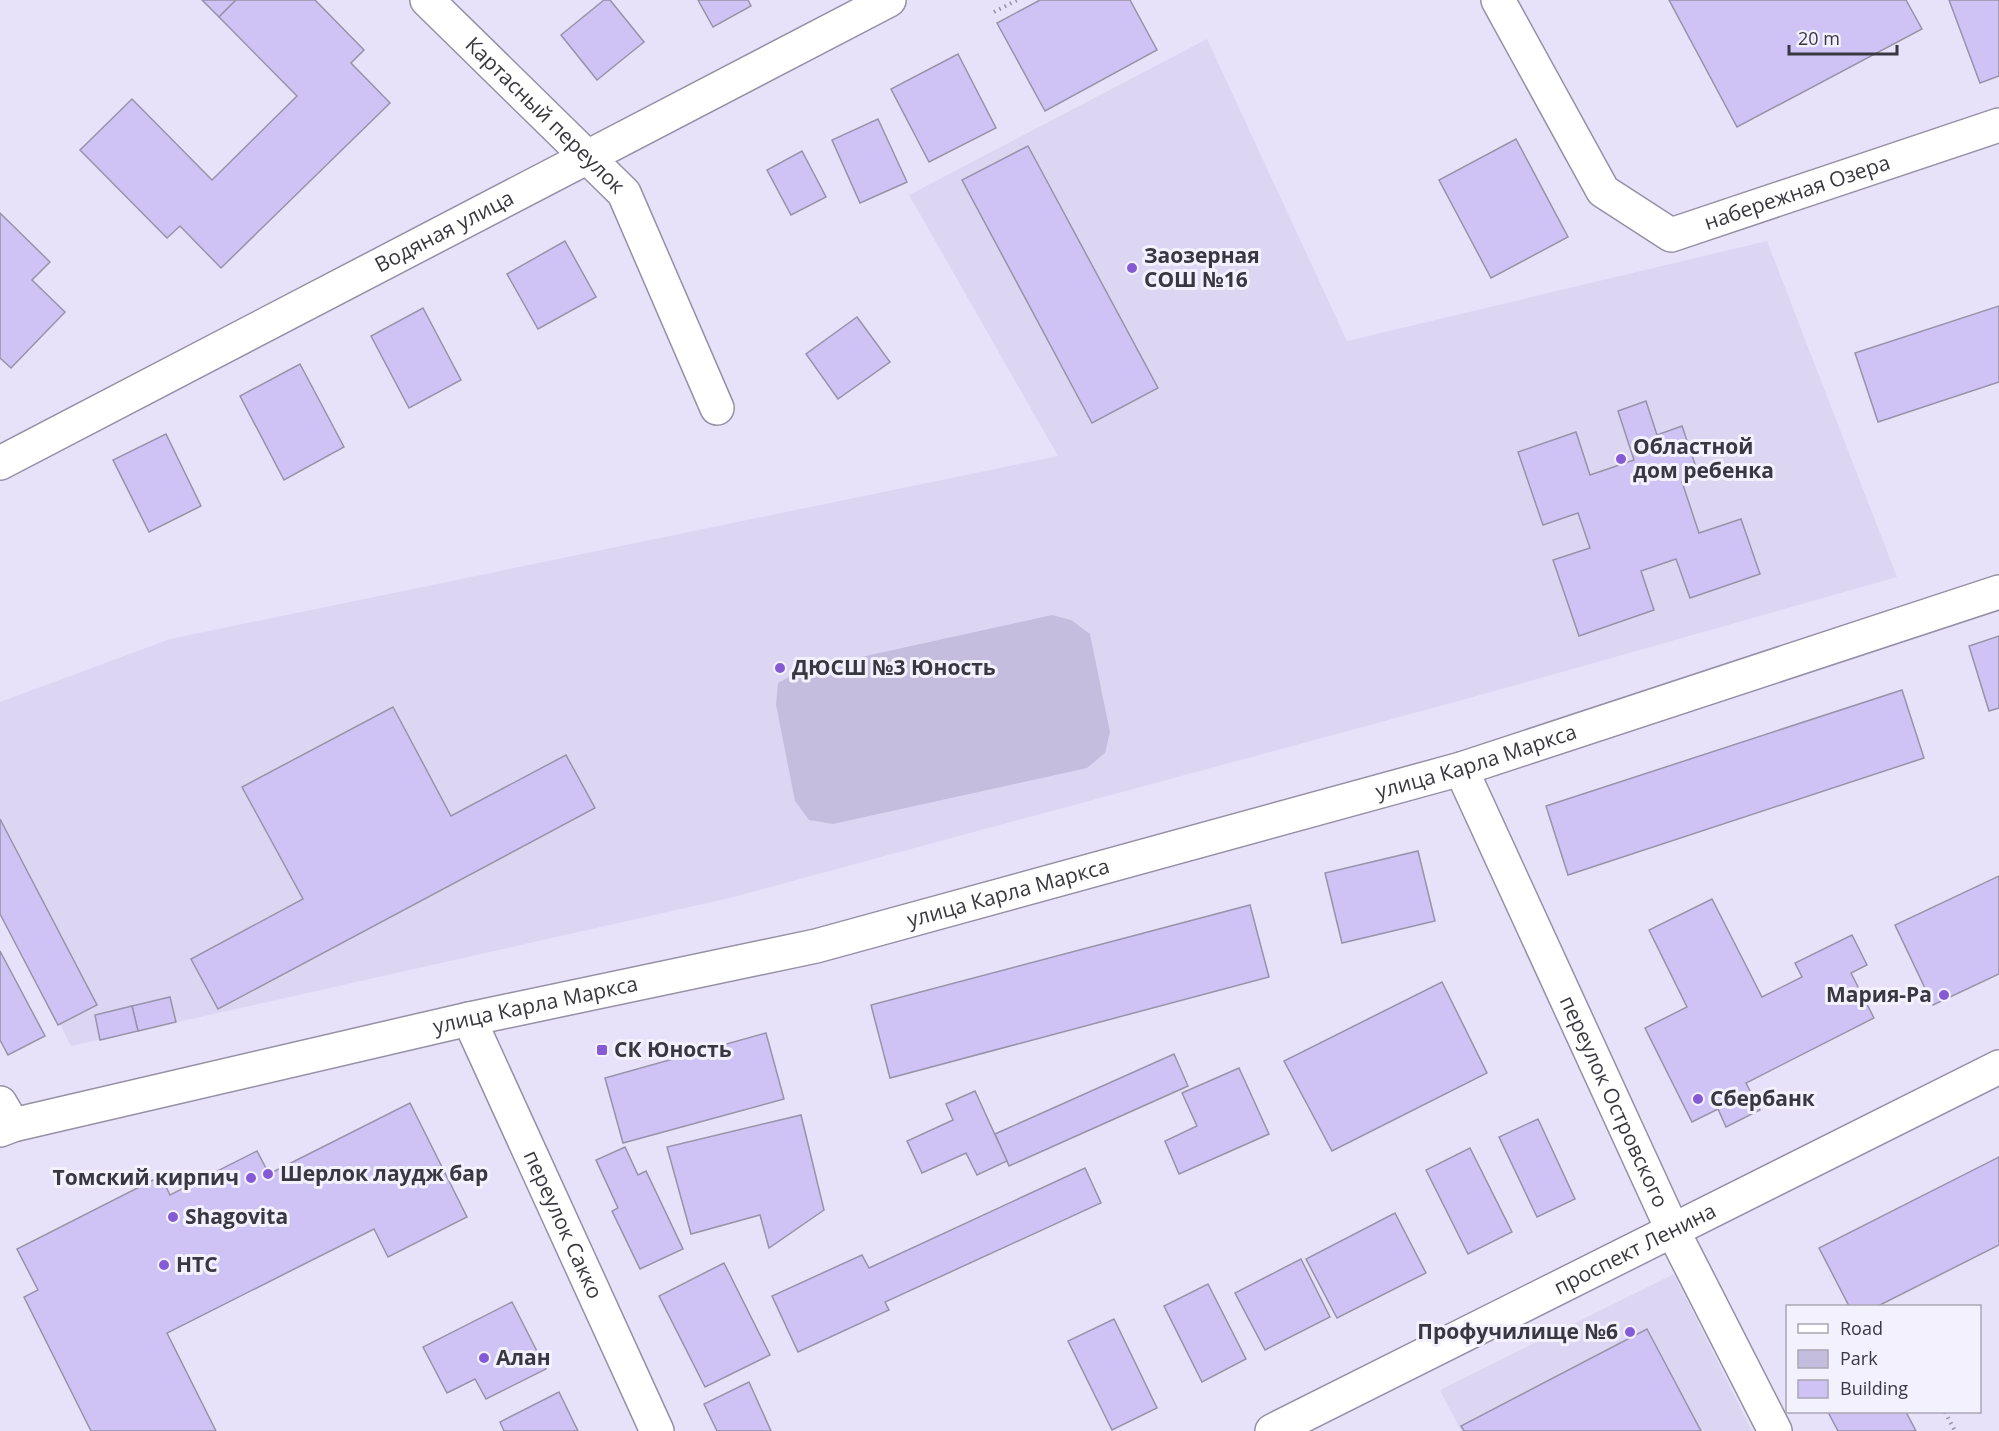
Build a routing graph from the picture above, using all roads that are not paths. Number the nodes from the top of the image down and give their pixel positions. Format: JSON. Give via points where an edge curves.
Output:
{"nodes":[{"id":1,"x":427,"y":0,"type":"edge"},
{"id":2,"x":889,"y":0,"type":"edge"},
{"id":3,"x":1498,"y":0,"type":"edge"},
{"id":4,"x":1999,"y":125,"type":"edge"},
{"id":5,"x":587,"y":157,"type":"junction"},
{"id":6,"x":717,"y":408,"type":"dead end"},
{"id":7,"x":0,"y":464,"type":"edge"},
{"id":8,"x":1999,"y":592,"type":"edge"},
{"id":9,"x":1461,"y":769,"type":"junction"},
{"id":10,"x":469,"y":1019,"type":"junction"},
{"id":11,"x":1999,"y":1066,"type":"edge"},
{"id":12,"x":4,"y":1119,"type":"edge"},
{"id":13,"x":1673,"y":1231,"type":"junction"},
{"id":14,"x":657,"y":1431,"type":"edge"},
{"id":15,"x":1272,"y":1431,"type":"edge"},
{"id":16,"x":1775,"y":1431,"type":"edge"}],
"edges":[{"from":1,"to":5,"type":"street","name":"Картасный переулок"},
{"from":2,"to":5,"type":"street","name":"Водяная улица"},
{"from":3,"to":4,"type":"street","name":"набережная Озера","via":[[1603,191],[1671,235]]},
{"from":5,"to":6,"type":"street","name":"Картасный переулок","via":[[624,193]]},
{"from":5,"to":7,"type":"street","name":"Водяная улица"},
{"from":8,"to":9,"type":"street","name":"улица Карла Маркса"},
{"from":9,"to":10,"type":"street","name":"улица Карла Маркса","via":[[816,946]]},
{"from":9,"to":13,"type":"street","name":"переулок Островского"},
{"from":10,"to":12,"type":"street","name":"улица Карла Маркса"},
{"from":10,"to":14,"type":"street","name":"переулок Сакко"},
{"from":11,"to":13,"type":"street","name":"проспект Ленина"},
{"from":13,"to":15,"type":"street","name":"проспект Ленина"},
{"from":13,"to":16,"type":"street","name":"переулок Островского"}]}
